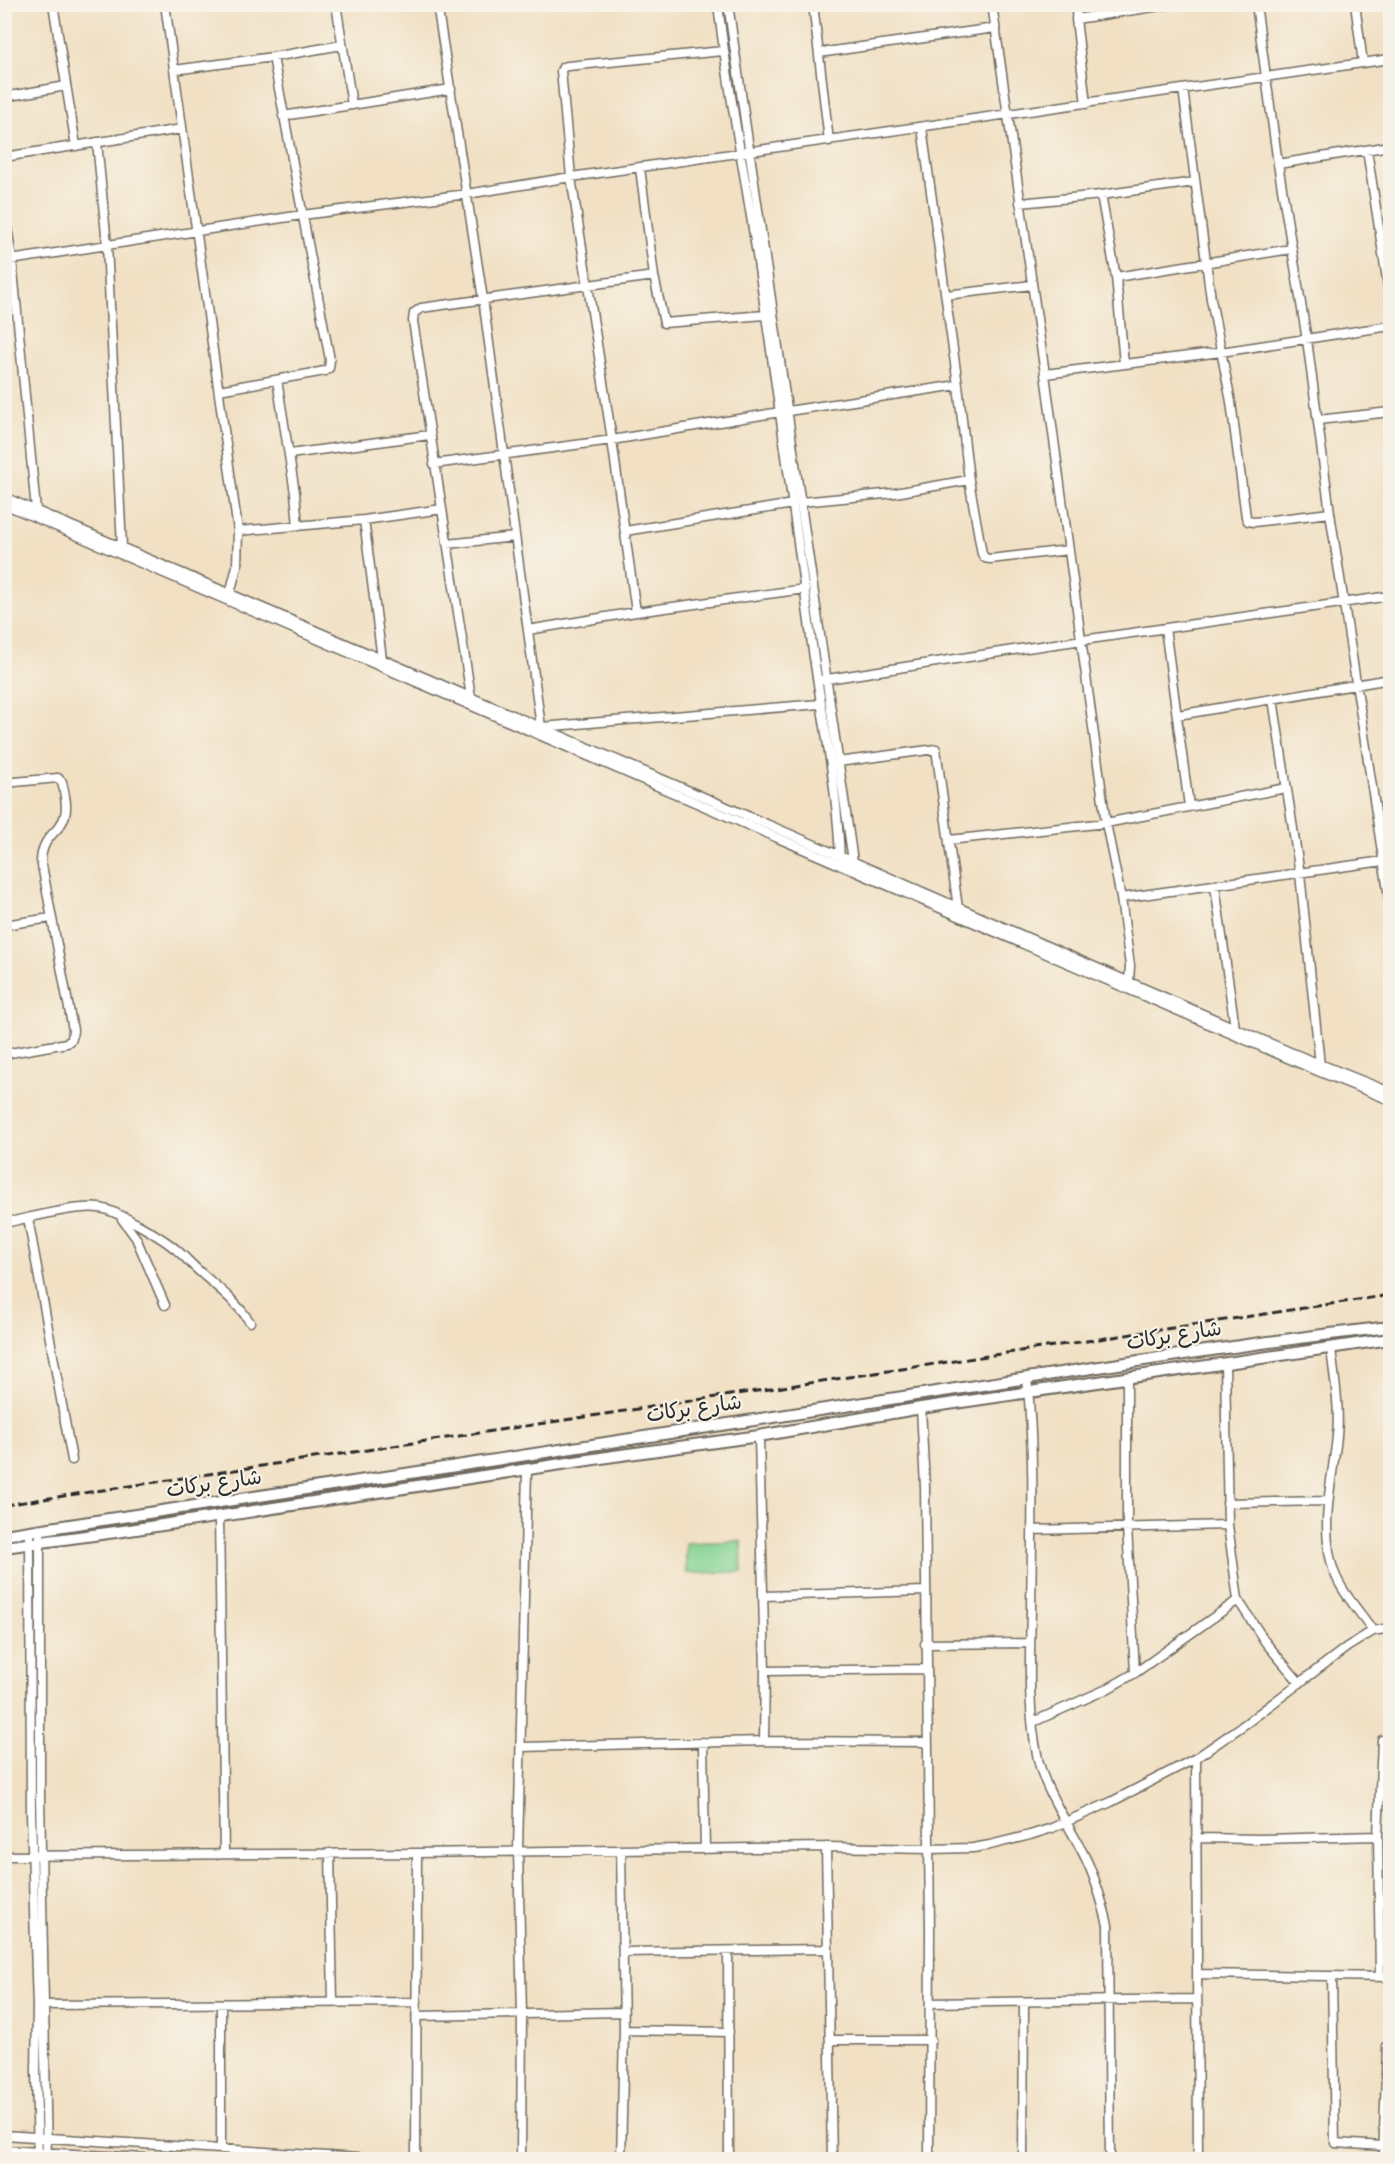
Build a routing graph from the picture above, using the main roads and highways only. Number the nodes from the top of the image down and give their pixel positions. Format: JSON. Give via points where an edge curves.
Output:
{"nodes":[{"id":1,"x":1390,"y":1327,"type":"edge"},
{"id":2,"x":1390,"y":1339,"type":"edge"},
{"id":3,"x":4,"y":1535,"type":"edge"},
{"id":4,"x":4,"y":1547,"type":"edge"}],
"edges":[{"from":1,"to":3,"type":"main road","name":"شارع بركات","via":[[1216,1348]]},
{"from":2,"to":4,"type":"main road","name":"شارع بركات"}]}
